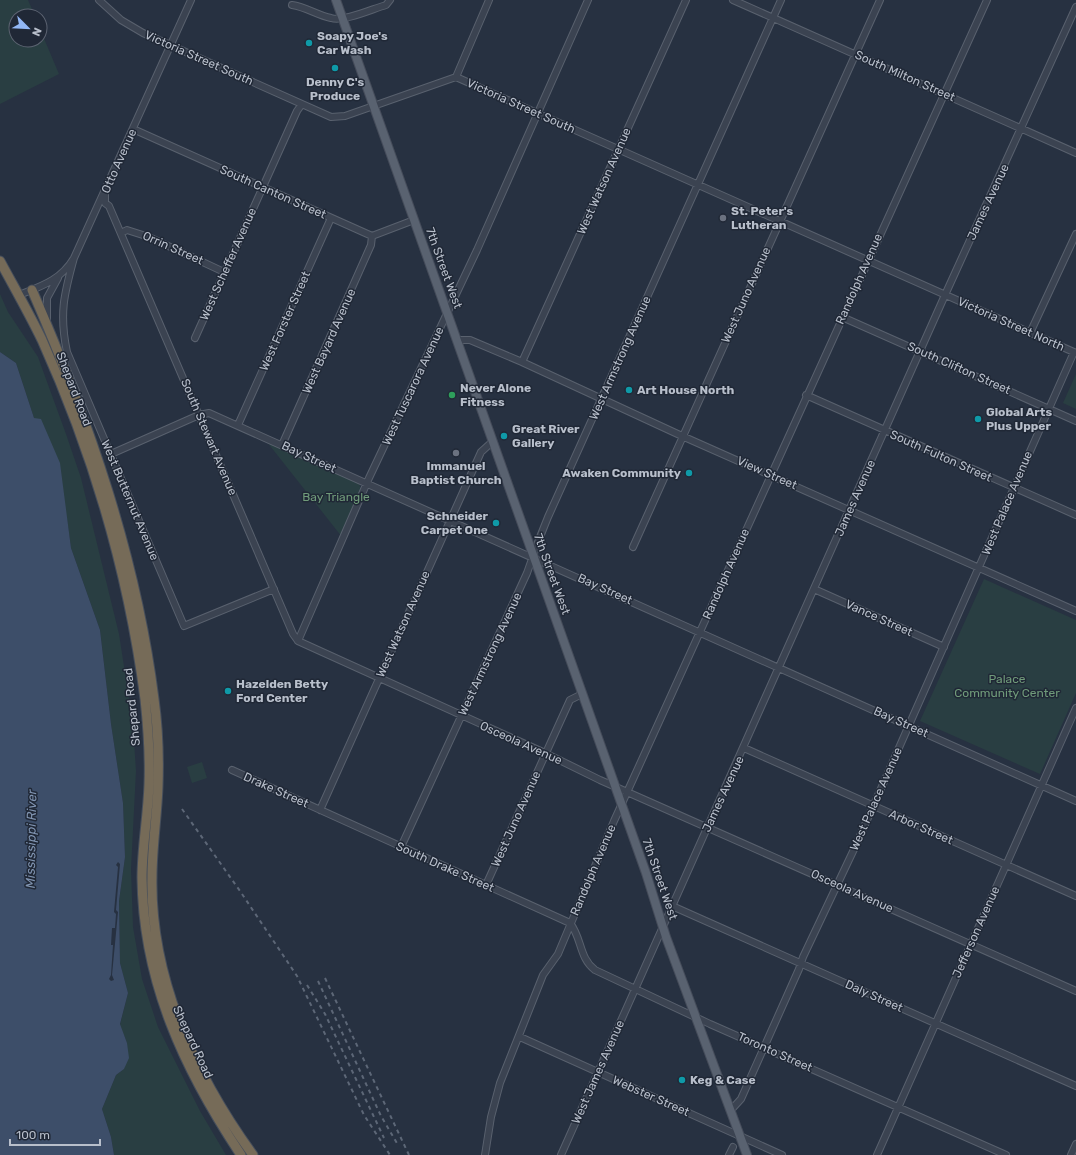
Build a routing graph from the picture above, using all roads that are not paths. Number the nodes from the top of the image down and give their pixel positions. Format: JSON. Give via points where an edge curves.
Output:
{"nodes":[{"id":1,"x":99,"y":0,"type":"edge"},
{"id":2,"x":191,"y":0,"type":"edge"},
{"id":3,"x":336,"y":0,"type":"edge"},
{"id":4,"x":390,"y":0,"type":"edge"},
{"id":5,"x":489,"y":0,"type":"edge"},
{"id":6,"x":588,"y":0,"type":"edge"},
{"id":7,"x":686,"y":0,"type":"edge"},
{"id":8,"x":733,"y":0,"type":"edge"},
{"id":9,"x":781,"y":0,"type":"edge"},
{"id":10,"x":880,"y":0,"type":"edge"},
{"id":11,"x":987,"y":0,"type":"edge"},
{"id":12,"x":292,"y":5,"type":"dead end"},
{"id":13,"x":1076,"y":7,"type":"edge"},
{"id":14,"x":773,"y":18,"type":"junction"},
{"id":15,"x":343,"y":19,"type":"junction"},
{"id":16,"x":171,"y":45,"type":"junction"},
{"id":17,"x":856,"y":54,"type":"junction"},
{"id":18,"x":456,"y":77,"type":"junction"},
{"id":19,"x":944,"y":94,"type":"junction"},
{"id":20,"x":302,"y":104,"type":"junction"},
{"id":21,"x":373,"y":105,"type":"junction"},
{"id":22,"x":537,"y":112,"type":"junction"},
{"id":23,"x":133,"y":129,"type":"junction"},
{"id":24,"x":1022,"y":129,"type":"junction"},
{"id":25,"x":618,"y":149,"type":"junction"},
{"id":26,"x":1076,"y":153,"type":"edge"},
{"id":27,"x":698,"y":184,"type":"junction"},
{"id":28,"x":263,"y":188,"type":"junction"},
{"id":29,"x":105,"y":192,"type":"junction"},
{"id":30,"x":331,"y":218,"type":"junction"},
{"id":31,"x":414,"y":220,"type":"junction"},
{"id":32,"x":779,"y":220,"type":"junction"},
{"id":33,"x":121,"y":233,"type":"junction"},
{"id":34,"x":1076,"y":234,"type":"edge"},
{"id":35,"x":372,"y":236,"type":"junction"},
{"id":36,"x":74,"y":258,"type":"junction"},
{"id":37,"x":868,"y":260,"type":"junction"},
{"id":38,"x":0,"y":261,"type":"edge"},
{"id":39,"x":224,"y":272,"type":"junction"},
{"id":40,"x":59,"y":277,"type":"junction"},
{"id":41,"x":32,"y":290,"type":"junction"},
{"id":42,"x":19,"y":295,"type":"junction"},
{"id":43,"x":945,"y":295,"type":"junction"},
{"id":44,"x":447,"y":313,"type":"junction"},
{"id":45,"x":842,"y":317,"type":"junction"},
{"id":46,"x":48,"y":327,"type":"junction"},
{"id":47,"x":1030,"y":333,"type":"junction"},
{"id":48,"x":195,"y":338,"type":"dead end"},
{"id":49,"x":457,"y":340,"type":"junction"},
{"id":50,"x":920,"y":351,"type":"junction"},
{"id":51,"x":1075,"y":353,"type":"edge"},
{"id":52,"x":522,"y":362,"type":"junction"},
{"id":53,"x":806,"y":395,"type":"junction"},
{"id":54,"x":602,"y":399,"type":"junction"},
{"id":55,"x":1049,"y":408,"type":"junction"},
{"id":56,"x":199,"y":415,"type":"junction"},
{"id":57,"x":1076,"y":421,"type":"edge"},
{"id":58,"x":238,"y":425,"type":"junction"},
{"id":59,"x":885,"y":431,"type":"junction"},
{"id":60,"x":682,"y":436,"type":"junction"},
{"id":61,"x":492,"y":442,"type":"junction"},
{"id":62,"x":282,"y":445,"type":"junction"},
{"id":63,"x":111,"y":454,"type":"junction"},
{"id":64,"x":771,"y":474,"type":"junction"},
{"id":65,"x":367,"y":484,"type":"junction"},
{"id":66,"x":1014,"y":488,"type":"junction"},
{"id":67,"x":849,"y":509,"type":"junction"},
{"id":68,"x":1076,"y":515,"type":"edge"},
{"id":69,"x":450,"y":520,"type":"junction"},
{"id":70,"x":633,"y":547,"type":"dead end"},
{"id":71,"x":533,"y":557,"type":"junction"},
{"id":72,"x":978,"y":568,"type":"junction"},
{"id":73,"x":274,"y":589,"type":"junction"},
{"id":74,"x":814,"y":589,"type":"junction"},
{"id":75,"x":1076,"y":611,"type":"edge"},
{"id":76,"x":700,"y":632,"type":"junction"},
{"id":77,"x":298,"y":641,"type":"junction"},
{"id":78,"x":944,"y":647,"type":"junction"},
{"id":79,"x":779,"y":668,"type":"junction"},
{"id":80,"x":379,"y":679,"type":"junction"},
{"id":81,"x":582,"y":694,"type":"junction"},
{"id":82,"x":1076,"y":708,"type":"edge"},
{"id":83,"x":462,"y":716,"type":"junction"},
{"id":84,"x":909,"y":725,"type":"junction"},
{"id":85,"x":744,"y":748,"type":"junction"},
{"id":86,"x":545,"y":753,"type":"junction"},
{"id":87,"x":232,"y":770,"type":"dead end"},
{"id":88,"x":614,"y":785,"type":"junction"},
{"id":89,"x":1042,"y":785,"type":"junction"},
{"id":90,"x":628,"y":792,"type":"junction"},
{"id":91,"x":1076,"y":801,"type":"edge"},
{"id":92,"x":873,"y":805,"type":"junction"},
{"id":93,"x":621,"y":806,"type":"junction"},
{"id":94,"x":320,"y":810,"type":"junction"},
{"id":95,"x":708,"y":827,"type":"junction"},
{"id":96,"x":401,"y":847,"type":"junction"},
{"id":97,"x":1006,"y":865,"type":"junction"},
{"id":98,"x":837,"y":884,"type":"junction"},
{"id":99,"x":486,"y":885,"type":"junction"},
{"id":100,"x":1076,"y":896,"type":"edge"},
{"id":101,"x":672,"y":906,"type":"junction"},
{"id":102,"x":570,"y":923,"type":"junction"},
{"id":103,"x":663,"y":925,"type":"junction"},
{"id":104,"x":971,"y":944,"type":"junction"},
{"id":105,"x":801,"y":963,"type":"junction"},
{"id":106,"x":635,"y":989,"type":"junction"},
{"id":107,"x":1076,"y":991,"type":"edge"},
{"id":108,"x":696,"y":1016,"type":"junction"},
{"id":109,"x":935,"y":1023,"type":"junction"},
{"id":110,"x":520,"y":1037,"type":"junction"},
{"id":111,"x":765,"y":1047,"type":"junction"},
{"id":112,"x":597,"y":1073,"type":"junction"},
{"id":113,"x":1076,"y":1086,"type":"edge"},
{"id":114,"x":898,"y":1107,"type":"junction"},
{"id":115,"x":731,"y":1110,"type":"junction"},
{"id":116,"x":740,"y":1136,"type":"junction"},
{"id":117,"x":1076,"y":1144,"type":"edge"},
{"id":118,"x":733,"y":1147,"type":"dead end"},
{"id":119,"x":241,"y":1155,"type":"edge"},
{"id":120,"x":253,"y":1155,"type":"edge"},
{"id":121,"x":485,"y":1155,"type":"edge"},
{"id":122,"x":561,"y":1155,"type":"edge"},
{"id":123,"x":729,"y":1155,"type":"edge"},
{"id":124,"x":747,"y":1155,"type":"edge"},
{"id":125,"x":782,"y":1155,"type":"edge"},
{"id":126,"x":876,"y":1155,"type":"edge"},
{"id":127,"x":1006,"y":1155,"type":"edge"},
{"id":128,"x":1071,"y":1155,"type":"edge"}],
"edges":[{"from":1,"to":16,"type":"street","name":"Victoria Street South","via":[[134,28]]},
{"from":2,"to":16,"type":"street","name":"Otto Avenue"},
{"from":3,"to":15,"type":"main road","name":"7th Street West"},
{"from":4,"to":15,"type":"street","via":[[386,5]]},
{"from":5,"to":18,"type":"street"},
{"from":6,"to":22,"type":"street","name":"West Tuscarora Avenue"},
{"from":7,"to":25,"type":"street","name":"West Watson Avenue"},
{"from":8,"to":14,"type":"street","name":"South Milton Street"},
{"from":9,"to":14,"type":"street","name":"West Armstrong Avenue"},
{"from":10,"to":17,"type":"street","name":"West Juno Avenue"},
{"from":11,"to":19,"type":"street","name":"Randolph Avenue"},
{"from":12,"to":15,"type":"street","via":[[304,7],[332,19]]},
{"from":13,"to":24,"type":"street","name":"James Avenue"},
{"from":14,"to":17,"type":"street","name":"South Milton Street"},
{"from":14,"to":27,"type":"street","name":"West Armstrong Avenue"},
{"from":15,"to":21,"type":"main road","name":"7th Street West"},
{"from":16,"to":20,"type":"street","name":"Victoria Street South"},
{"from":16,"to":23,"type":"street","name":"Otto Avenue"},
{"from":17,"to":19,"type":"street","name":"South Milton Street"},
{"from":17,"to":32,"type":"street","name":"West Juno Avenue"},
{"from":18,"to":21,"type":"street","name":"Victoria Street South"},
{"from":18,"to":22,"type":"street","name":"Victoria Street South"},
{"from":19,"to":24,"type":"street","name":"South Milton Street"},
{"from":19,"to":37,"type":"street","name":"Randolph Avenue"},
{"from":20,"to":21,"type":"street","name":"Victoria Street South","via":[[331,117],[345,116]]},
{"from":20,"to":28,"type":"street","name":"West Scheffer Avenue","via":[[297,110]]},
{"from":21,"to":31,"type":"main road","name":"7th Street West"},
{"from":22,"to":25,"type":"street","name":"Victoria Street South"},
{"from":22,"to":44,"type":"street","name":"West Tuscarora Avenue"},
{"from":23,"to":28,"type":"street","name":"South Canton Street"},
{"from":23,"to":29,"type":"street","name":"Otto Avenue"},
{"from":24,"to":26,"type":"street","name":"South Milton Street"},
{"from":24,"to":43,"type":"street","name":"James Avenue"},
{"from":25,"to":27,"type":"street","name":"Victoria Street South"},
{"from":25,"to":52,"type":"street","name":"West Watson Avenue"},
{"from":27,"to":32,"type":"street","name":"Victoria Street South"},
{"from":27,"to":54,"type":"street","name":"West Armstrong Avenue"},
{"from":28,"to":30,"type":"street","name":"South Canton Street"},
{"from":28,"to":39,"type":"street","name":"West Scheffer Avenue"},
{"from":29,"to":33,"type":"street","name":"South Stewart Avenue","via":[[105,203],[109,206]]},
{"from":29,"to":36,"type":"street","name":"Otto Avenue"},
{"from":30,"to":35,"type":"street","name":"South Canton Street"},
{"from":30,"to":58,"type":"street","name":"West Forster Street"},
{"from":31,"to":35,"type":"street"},
{"from":31,"to":44,"type":"main road","name":"7th Street West"},
{"from":32,"to":37,"type":"street","name":"Victoria Street South"},
{"from":32,"to":60,"type":"street","name":"West Juno Avenue"},
{"from":33,"to":39,"type":"street","name":"Orrin Street","via":[[127,230],[149,237]]},
{"from":33,"to":56,"type":"street","name":"South Stewart Avenue"},
{"from":34,"to":47,"type":"street"},
{"from":35,"to":62,"type":"street","name":"West Bayard Avenue","via":[[371,245]]},
{"from":36,"to":40,"type":"street","name":"Otto Avenue"},
{"from":36,"to":63,"type":"street","name":"West Butternut Avenue","via":[[63,301],[63,333],[67,352]]},
{"from":37,"to":43,"type":"street","name":"Victoria Street South"},
{"from":37,"to":45,"type":"street","name":"Randolph Avenue"},
{"from":38,"to":42,"type":"highway","name":"Shepard Road"},
{"from":39,"to":48,"type":"street","name":"West Scheffer Avenue"},
{"from":40,"to":41,"type":"street","name":"Otto Avenue"},
{"from":40,"to":46,"type":"street","via":[[46,303]]},
{"from":41,"to":42,"type":"street","name":"Otto Avenue"},
{"from":41,"to":46,"type":"highway","name":"Shepard Road"},
{"from":42,"to":119,"type":"highway","name":"Shepard Road","via":[[50,359],[87,454],[112,534],[126,594],[148,728],[149,784],[142,878],[147,943],[156,981],[167,1018],[185,1058]]},
{"from":43,"to":47,"type":"street","name":"Victoria Street North"},
{"from":43,"to":50,"type":"street","name":"James Avenue"},
{"from":44,"to":49,"type":"main road","name":"7th Street West"},
{"from":44,"to":65,"type":"street","name":"West Tuscarora Avenue"},
{"from":45,"to":50,"type":"street","name":"South Clifton Street"},
{"from":45,"to":53,"type":"street","name":"Randolph Avenue"},
{"from":46,"to":120,"type":"highway","name":"Shepard Road","via":[[115,512],[134,586],[149,667],[158,757],[152,900],[164,979],[176,1015],[194,1055],[224,1110]]},
{"from":47,"to":51,"type":"street","name":"Victoria Street North"},
{"from":49,"to":52,"type":"street","name":"View Street","via":[[470,340]]},
{"from":49,"to":61,"type":"main road","name":"7th Street West"},
{"from":50,"to":55,"type":"street","name":"South Clifton Street"},
{"from":50,"to":59,"type":"street","name":"James Avenue"},
{"from":51,"to":55,"type":"street","name":"West Palace Avenue"},
{"from":52,"to":54,"type":"street","name":"View Street"},
{"from":53,"to":59,"type":"street","name":"South Fulton Street"},
{"from":53,"to":64,"type":"street","name":"Randolph Avenue"},
{"from":54,"to":60,"type":"street","name":"View Street"},
{"from":54,"to":71,"type":"street","name":"West Armstrong Avenue","via":[[548,517]]},
{"from":55,"to":57,"type":"street","name":"South Clifton Street"},
{"from":55,"to":66,"type":"street","name":"West Palace Avenue"},
{"from":56,"to":58,"type":"street","name":"Bay Street","via":[[209,413]]},
{"from":56,"to":63,"type":"street","name":"Bay Street"},
{"from":56,"to":73,"type":"street","name":"South Stewart Avenue"},
{"from":58,"to":62,"type":"street","name":"Bay Street"},
{"from":59,"to":66,"type":"street","name":"South Fulton Street"},
{"from":59,"to":67,"type":"street","name":"James Avenue"},
{"from":60,"to":64,"type":"street","name":"View Street"},
{"from":60,"to":70,"type":"street","name":"West Juno Avenue"},
{"from":61,"to":69,"type":"street","name":"West Watson Avenue","via":[[481,452]]},
{"from":61,"to":71,"type":"main road","name":"7th Street West"},
{"from":62,"to":65,"type":"street","name":"Bay Street"},
{"from":63,"to":73,"type":"street","name":"West Butternut Avenue","via":[[184,626]]},
{"from":64,"to":67,"type":"street","name":"View Street"},
{"from":64,"to":76,"type":"street","name":"Randolph Avenue"},
{"from":65,"to":69,"type":"street","name":"Bay Street"},
{"from":65,"to":77,"type":"street","name":"West Tuscarora Avenue"},
{"from":66,"to":68,"type":"street","name":"South Fulton Street"},
{"from":66,"to":72,"type":"street","name":"West Palace Avenue"},
{"from":67,"to":72,"type":"street","name":"View Street"},
{"from":67,"to":74,"type":"street","name":"James Avenue"},
{"from":69,"to":71,"type":"street","name":"Bay Street"},
{"from":69,"to":80,"type":"street","name":"West Watson Avenue"},
{"from":71,"to":76,"type":"street","name":"Bay Street"},
{"from":71,"to":81,"type":"main road","name":"7th Street West"},
{"from":71,"to":83,"type":"street","name":"West Armstrong Avenue"},
{"from":72,"to":75,"type":"street","name":"View Street"},
{"from":72,"to":78,"type":"street","name":"West Palace Avenue"},
{"from":73,"to":77,"type":"street","name":"South Stewart Avenue"},
{"from":74,"to":78,"type":"street","name":"Vance Street"},
{"from":74,"to":79,"type":"street","name":"James Avenue"},
{"from":76,"to":79,"type":"street","name":"Bay Street"},
{"from":76,"to":90,"type":"street","name":"Randolph Avenue"},
{"from":77,"to":80,"type":"street","name":"Osceola Avenue"},
{"from":78,"to":84,"type":"street","name":"West Palace Avenue"},
{"from":79,"to":84,"type":"street","name":"Bay Street"},
{"from":79,"to":85,"type":"street","name":"James Avenue"},
{"from":80,"to":83,"type":"street","name":"Osceola Avenue"},
{"from":80,"to":94,"type":"street","name":"West Watson Avenue"},
{"from":81,"to":86,"type":"street","name":"West Juno Avenue","via":[[570,700]]},
{"from":81,"to":88,"type":"main road","name":"7th Street West"},
{"from":82,"to":89,"type":"street","name":"Jefferson Avenue"},
{"from":83,"to":86,"type":"street","name":"Osceola Avenue"},
{"from":83,"to":96,"type":"street","name":"West Armstrong Avenue"},
{"from":84,"to":89,"type":"street","name":"Bay Street"},
{"from":84,"to":92,"type":"street","name":"West Palace Avenue"},
{"from":85,"to":92,"type":"street","name":"Arbor Street"},
{"from":85,"to":95,"type":"street","name":"James Avenue"},
{"from":86,"to":88,"type":"street","name":"Osceola Avenue"},
{"from":86,"to":99,"type":"street","name":"West Juno Avenue"},
{"from":87,"to":94,"type":"street","name":"Drake Street"},
{"from":88,"to":90,"type":"street","name":"Osceola Avenue"},
{"from":88,"to":93,"type":"main road","name":"7th Street West"},
{"from":89,"to":91,"type":"street","name":"Bay Street"},
{"from":89,"to":97,"type":"street","name":"Jefferson Avenue"},
{"from":90,"to":93,"type":"street","name":"Randolph Avenue"},
{"from":90,"to":95,"type":"street","name":"Osceola Avenue"},
{"from":92,"to":97,"type":"street","name":"Arbor Street"},
{"from":92,"to":98,"type":"street","name":"West Palace Avenue"},
{"from":93,"to":102,"type":"street","name":"Randolph Avenue"},
{"from":93,"to":103,"type":"main road","name":"7th Street West"},
{"from":94,"to":96,"type":"street","name":"South Drake Street"},
{"from":95,"to":98,"type":"street","name":"Osceola Avenue"},
{"from":95,"to":101,"type":"street","name":"James Avenue"},
{"from":96,"to":99,"type":"street","name":"South Drake Street"},
{"from":97,"to":100,"type":"street","name":"Arbor Street"},
{"from":97,"to":104,"type":"street","name":"Jefferson Avenue"},
{"from":98,"to":104,"type":"street","name":"Osceola Avenue"},
{"from":98,"to":105,"type":"street","name":"West Palace Avenue"},
{"from":99,"to":102,"type":"street","name":"South Drake Street"},
{"from":101,"to":103,"type":"street","name":"James Avenue"},
{"from":101,"to":105,"type":"street","name":"Daly Street"},
{"from":102,"to":106,"type":"street","name":"Toronto Street","via":[[590,967]]},
{"from":102,"to":110,"type":"street","name":"Randolph Avenue","via":[[558,954],[543,975]]},
{"from":103,"to":106,"type":"street","name":"James Avenue"},
{"from":103,"to":108,"type":"main road","name":"7th Street West"},
{"from":104,"to":107,"type":"street","name":"Osceola Avenue"},
{"from":104,"to":109,"type":"street","name":"Jefferson Avenue"},
{"from":105,"to":109,"type":"street","name":"Daly Street"},
{"from":105,"to":111,"type":"street","name":"West Palace Avenue"},
{"from":106,"to":108,"type":"street","name":"Toronto Street"},
{"from":106,"to":112,"type":"street","name":"West James Avenue"},
{"from":108,"to":111,"type":"street","name":"Toronto Street"},
{"from":108,"to":115,"type":"main road","name":"7th Street West"},
{"from":109,"to":113,"type":"street","name":"Daly Street"},
{"from":109,"to":114,"type":"street","name":"Jefferson Avenue"},
{"from":110,"to":112,"type":"street","name":"Webster Street"},
{"from":110,"to":121,"type":"street","name":"Randolph Avenue","via":[[497,1091]]},
{"from":111,"to":114,"type":"street","name":"Toronto Street"},
{"from":111,"to":115,"type":"street","name":"West Palace Avenue","via":[[741,1099]]},
{"from":112,"to":116,"type":"street","name":"Webster Street"},
{"from":112,"to":122,"type":"street","name":"West James Avenue"},
{"from":114,"to":126,"type":"street","name":"Jefferson Avenue"},
{"from":114,"to":127,"type":"street","name":"Toronto Street"},
{"from":115,"to":116,"type":"main road","name":"7th Street West"},
{"from":116,"to":124,"type":"main road","name":"7th Street West"},
{"from":116,"to":125,"type":"street","name":"Webster Street"},
{"from":117,"to":128,"type":"street"},
{"from":118,"to":123,"type":"street"}]}
